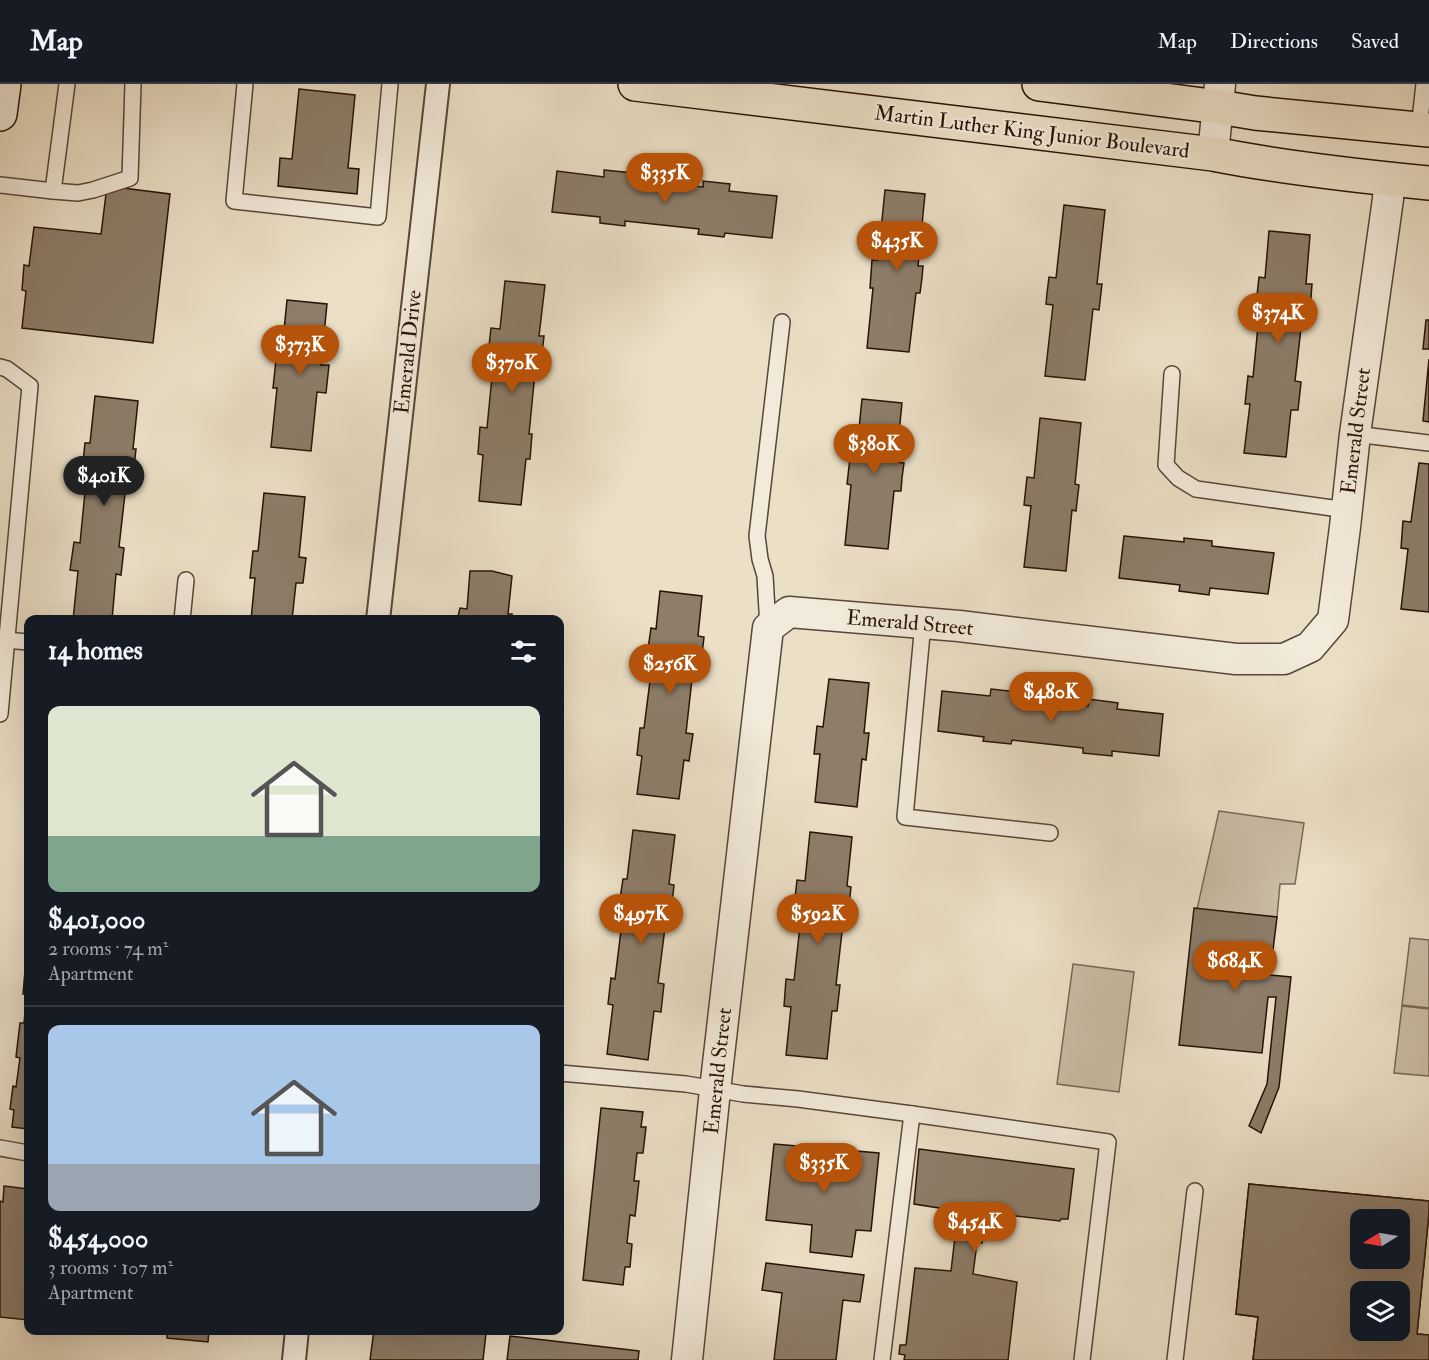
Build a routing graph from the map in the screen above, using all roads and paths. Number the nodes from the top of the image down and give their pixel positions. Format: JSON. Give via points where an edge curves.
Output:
{"nodes":[{"id":1,"x":4,"y":84,"type":"edge"},
{"id":2,"x":67,"y":84,"type":"edge"},
{"id":3,"x":133,"y":84,"type":"edge"},
{"id":4,"x":245,"y":84,"type":"edge"},
{"id":5,"x":390,"y":84,"type":"edge"},
{"id":6,"x":438,"y":84,"type":"edge"},
{"id":7,"x":635,"y":84,"type":"edge"},
{"id":8,"x":1039,"y":84,"type":"edge"},
{"id":9,"x":1424,"y":84,"type":"edge"},
{"id":10,"x":1219,"y":95,"type":"edge"},
{"id":11,"x":0,"y":114,"type":"edge"},
{"id":12,"x":1424,"y":130,"type":"edge"},
{"id":13,"x":1213,"y":154,"type":"junction"},
{"id":14,"x":1389,"y":179,"type":"junction"},
{"id":15,"x":1429,"y":183,"type":"edge"},
{"id":16,"x":0,"y":185,"type":"edge"},
{"id":17,"x":53,"y":191,"type":"junction"},
{"id":18,"x":782,"y":322,"type":"dead end"},
{"id":19,"x":0,"y":367,"type":"edge"},
{"id":20,"x":1172,"y":374,"type":"dead end"},
{"id":21,"x":1355,"y":434,"type":"junction"},
{"id":22,"x":1429,"y":443,"type":"edge"},
{"id":23,"x":1347,"y":510,"type":"junction"},
{"id":24,"x":186,"y":580,"type":"dead end"},
{"id":25,"x":182,"y":615,"type":"edge"},
{"id":26,"x":379,"y":615,"type":"edge"},
{"id":27,"x":923,"y":623,"type":"junction"},
{"id":28,"x":768,"y":628,"type":"junction"},
{"id":29,"x":6,"y":640,"type":"junction"},
{"id":30,"x":24,"y":642,"type":"edge"},
{"id":31,"x":0,"y":714,"type":"edge"},
{"id":32,"x":1050,"y":833,"type":"dead end"},
{"id":33,"x":564,"y":1072,"type":"edge"},
{"id":34,"x":715,"y":1090,"type":"junction"},
{"id":35,"x":912,"y":1114,"type":"junction"},
{"id":36,"x":0,"y":1148,"type":"edge"},
{"id":37,"x":24,"y":1152,"type":"edge"},
{"id":38,"x":1195,"y":1191,"type":"dead end"},
{"id":39,"x":296,"y":1335,"type":"edge"},
{"id":40,"x":294,"y":1360,"type":"edge"},
{"id":41,"x":687,"y":1360,"type":"edge"},
{"id":42,"x":882,"y":1360,"type":"edge"},
{"id":43,"x":1082,"y":1360,"type":"edge"},
{"id":44,"x":1175,"y":1360,"type":"edge"}],
"edges":[{"from":1,"to":11,"type":"main road"},
{"from":2,"to":17,"type":"lane"},
{"from":3,"to":17,"type":"lane","via":[[130,178],[78,193]]},
{"from":4,"to":5,"type":"lane","via":[[234,201],[378,217]]},
{"from":6,"to":26,"type":"street","name":"Emerald Drive"},
{"from":7,"to":13,"type":"main road","name":"Martin Luther King Junior Boulevard"},
{"from":8,"to":10,"type":"main road"},
{"from":9,"to":12,"type":"lane"},
{"from":10,"to":12,"type":"main road","via":[[1255,113]]},
{"from":10,"to":13,"type":"street"},
{"from":13,"to":14,"type":"main road","name":"Martin Luther King Junior Boulevard"},
{"from":14,"to":15,"type":"main road","name":"Martin Luther King Junior Boulevard"},
{"from":14,"to":21,"type":"street","name":"Emerald Street"},
{"from":16,"to":17,"type":"lane"},
{"from":18,"to":28,"type":"lane","via":[[757,536],[765,576]]},
{"from":19,"to":29,"type":"lane","via":[[30,386]]},
{"from":20,"to":23,"type":"lane","via":[[1166,465],[1178,478],[1196,489]]},
{"from":21,"to":22,"type":"lane"},
{"from":21,"to":23,"type":"street","name":"Emerald Street"},
{"from":23,"to":27,"type":"street","name":"Emerald Street","via":[[1333,620],[1310,647],[1284,659],[1236,659]]},
{"from":24,"to":25,"type":"lane"},
{"from":27,"to":28,"type":"street","name":"Emerald Street","via":[[789,612]]},
{"from":27,"to":32,"type":"lane","via":[[905,817]]},
{"from":28,"to":34,"type":"street","name":"Emerald Street"},
{"from":29,"to":30,"type":"lane"},
{"from":29,"to":31,"type":"lane"},
{"from":33,"to":34,"type":"lane"},
{"from":34,"to":35,"type":"lane"},
{"from":34,"to":41,"type":"street","name":"Emerald Street"},
{"from":35,"to":42,"type":"lane"},
{"from":35,"to":43,"type":"lane","via":[[1108,1142]]},
{"from":36,"to":37,"type":"lane"},
{"from":38,"to":44,"type":"lane"},
{"from":39,"to":40,"type":"street"}]}
